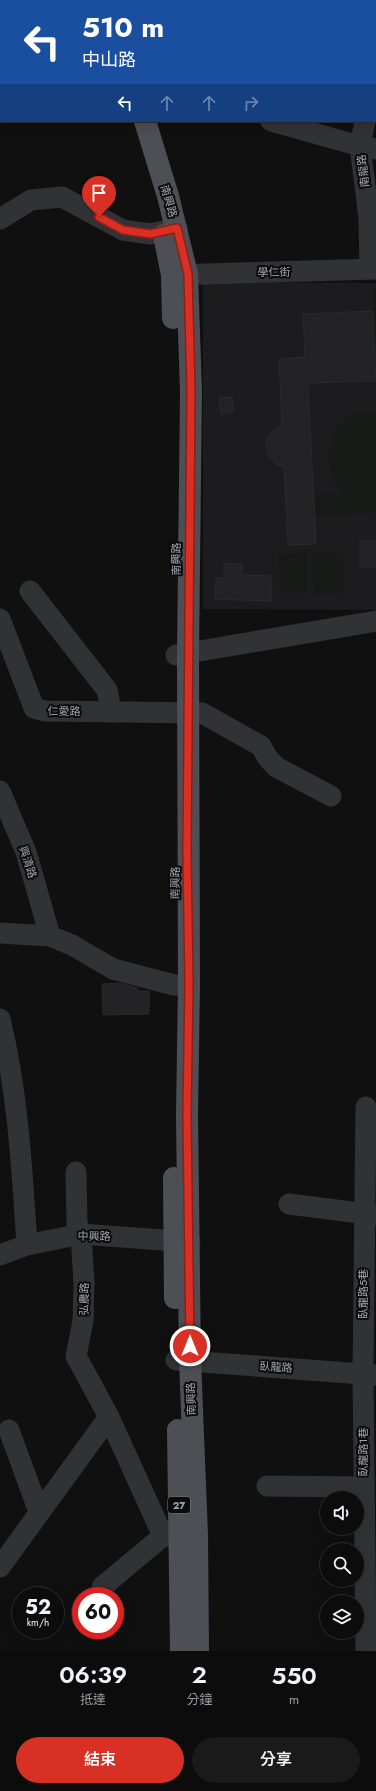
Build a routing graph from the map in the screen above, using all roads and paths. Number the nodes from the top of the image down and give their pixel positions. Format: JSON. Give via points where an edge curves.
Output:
{"nodes":[{"id":1,"x":130,"y":122,"type":"edge"},
{"id":2,"x":145,"y":122,"type":"edge"},
{"id":3,"x":275,"y":122,"type":"edge"},
{"id":4,"x":365,"y":122,"type":"edge"},
{"id":5,"x":368,"y":148,"type":"edge"},
{"id":6,"x":0,"y":219,"type":"edge"},
{"id":7,"x":170,"y":230,"type":"junction"},
{"id":8,"x":373,"y":269,"type":"edge"},
{"id":9,"x":180,"y":274,"type":"junction"},
{"id":10,"x":30,"y":590,"type":"dead end"},
{"id":11,"x":0,"y":619,"type":"edge"},
{"id":12,"x":376,"y":621,"type":"edge"},
{"id":13,"x":182,"y":655,"type":"junction"},
{"id":14,"x":111,"y":711,"type":"junction"},
{"id":15,"x":182,"y":713,"type":"junction"},
{"id":16,"x":0,"y":791,"type":"edge"},
{"id":17,"x":331,"y":796,"type":"dead end"},
{"id":18,"x":0,"y":933,"type":"edge"},
{"id":19,"x":50,"y":936,"type":"junction"},
{"id":20,"x":181,"y":985,"type":"junction"},
{"id":21,"x":0,"y":1019,"type":"edge"},
{"id":22,"x":366,"y":1107,"type":"dead end"},
{"id":23,"x":76,"y":1172,"type":"dead end"},
{"id":24,"x":289,"y":1204,"type":"dead end"},
{"id":25,"x":370,"y":1214,"type":"edge"},
{"id":26,"x":81,"y":1234,"type":"junction"},
{"id":27,"x":182,"y":1242,"type":"junction"},
{"id":28,"x":27,"y":1245,"type":"junction"},
{"id":29,"x":0,"y":1255,"type":"edge"},
{"id":30,"x":183,"y":1360,"type":"junction"},
{"id":31,"x":369,"y":1374,"type":"edge"},
{"id":32,"x":109,"y":1417,"type":"junction"},
{"id":33,"x":9,"y":1430,"type":"dead end"},
{"id":34,"x":267,"y":1486,"type":"dead end"},
{"id":35,"x":363,"y":1487,"type":"junction"},
{"id":36,"x":39,"y":1512,"type":"junction"},
{"id":37,"x":180,"y":1535,"type":"junction"},
{"id":38,"x":0,"y":1567,"type":"edge"},
{"id":39,"x":102,"y":1587,"type":"dead end"},
{"id":40,"x":181,"y":1651,"type":"edge"},
{"id":41,"x":198,"y":1651,"type":"edge"},
{"id":42,"x":366,"y":1651,"type":"edge"}],
"edges":[{"from":1,"to":7,"type":"main road","name":"南興路","number":"27"},
{"from":2,"to":7,"type":"main road","name":"南興路","number":"27"},
{"from":3,"to":5,"type":"street"},
{"from":4,"to":5,"type":"street","name":"南龍路"},
{"from":5,"to":8,"type":"street","name":"南龍路"},
{"from":6,"to":7,"type":"street","via":[[30,200],[62,197],[123,230],[150,234]]},
{"from":7,"to":9,"type":"main road","name":"南興路","number":"27"},
{"from":8,"to":9,"type":"street","name":"學仁街"},
{"from":9,"to":13,"type":"main road","name":"南興路","number":"27","via":[[176,392]]},
{"from":10,"to":14,"type":"street","via":[[107,690]]},
{"from":11,"to":14,"type":"street","name":"仁愛路","via":[[34,708],[45,711]]},
{"from":12,"to":13,"type":"street"},
{"from":13,"to":15,"type":"main road","name":"南興路","number":"27"},
{"from":14,"to":15,"type":"street","name":"仁愛路"},
{"from":15,"to":17,"type":"street","name":"仁愛路","via":[[202,713],[261,746],[276,767]]},
{"from":15,"to":20,"type":"main road","name":"南興路","number":"27"},
{"from":16,"to":19,"type":"street","name":"興清路","via":[[26,852]]},
{"from":18,"to":19,"type":"street"},
{"from":19,"to":20,"type":"street","via":[[72,945],[113,969]]},
{"from":20,"to":27,"type":"main road","name":"南興路","number":"27"},
{"from":21,"to":28,"type":"street","via":[[9,1057],[20,1141]]},
{"from":22,"to":25,"type":"street","name":"臥龍路5巷"},
{"from":23,"to":26,"type":"street","name":"弘農路","via":[[77,1224]]},
{"from":24,"to":25,"type":"street"},
{"from":25,"to":31,"type":"street","name":"臥龍路5巷"},
{"from":26,"to":27,"type":"street","name":"中興路"},
{"from":26,"to":28,"type":"street","name":"中興路"},
{"from":26,"to":32,"type":"street","name":"弘農路","via":[[83,1321],[76,1356]]},
{"from":27,"to":30,"type":"main road","name":"南興路","number":"27"},
{"from":28,"to":29,"type":"street","name":"中興路"},
{"from":30,"to":31,"type":"street","name":"臥龍路"},
{"from":30,"to":37,"type":"main road","name":"南興路","number":"27"},
{"from":31,"to":35,"type":"street","name":"臥龍路1巷"},
{"from":32,"to":36,"type":"street"},
{"from":32,"to":37,"type":"street","name":"弘農路"},
{"from":33,"to":36,"type":"street"},
{"from":34,"to":35,"type":"street"},
{"from":35,"to":42,"type":"street","name":"臥龍路1巷"},
{"from":36,"to":38,"type":"street"},
{"from":37,"to":39,"type":"street"},
{"from":37,"to":40,"type":"main road","name":"南興路","number":"27"},
{"from":37,"to":41,"type":"main road","name":"南興路","number":"27"}]}
